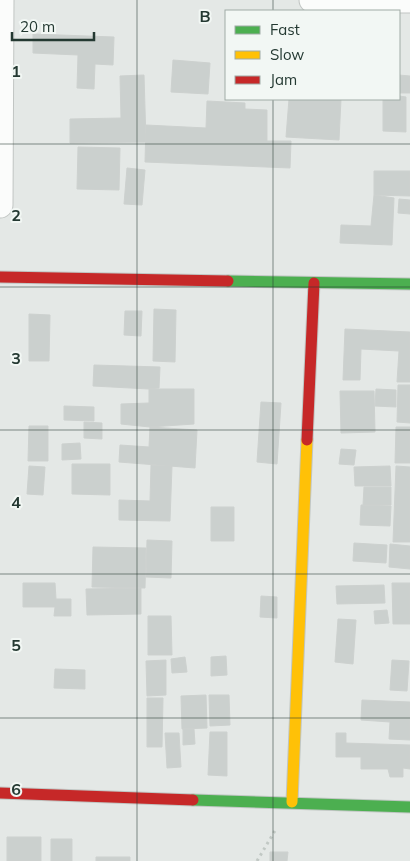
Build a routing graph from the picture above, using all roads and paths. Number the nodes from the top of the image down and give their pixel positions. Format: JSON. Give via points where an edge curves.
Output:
{"nodes":[{"id":1,"x":1,"y":0,"type":"edge"},
{"id":2,"x":312,"y":0,"type":"edge"},
{"id":3,"x":410,"y":0,"type":"edge"},
{"id":4,"x":0,"y":205,"type":"edge"},
{"id":5,"x":0,"y":277,"type":"edge"},
{"id":6,"x":314,"y":283,"type":"junction"},
{"id":7,"x":410,"y":284,"type":"edge"},
{"id":8,"x":0,"y":794,"type":"edge"},
{"id":9,"x":292,"y":802,"type":"junction"},
{"id":10,"x":410,"y":806,"type":"edge"}],
"edges":[{"from":1,"to":4,"type":"street"},
{"from":2,"to":3,"type":"street"},
{"from":5,"to":6,"type":"street"},
{"from":6,"to":7,"type":"street"},
{"from":6,"to":9,"type":"street"},
{"from":8,"to":9,"type":"street"},
{"from":9,"to":10,"type":"street"}]}
